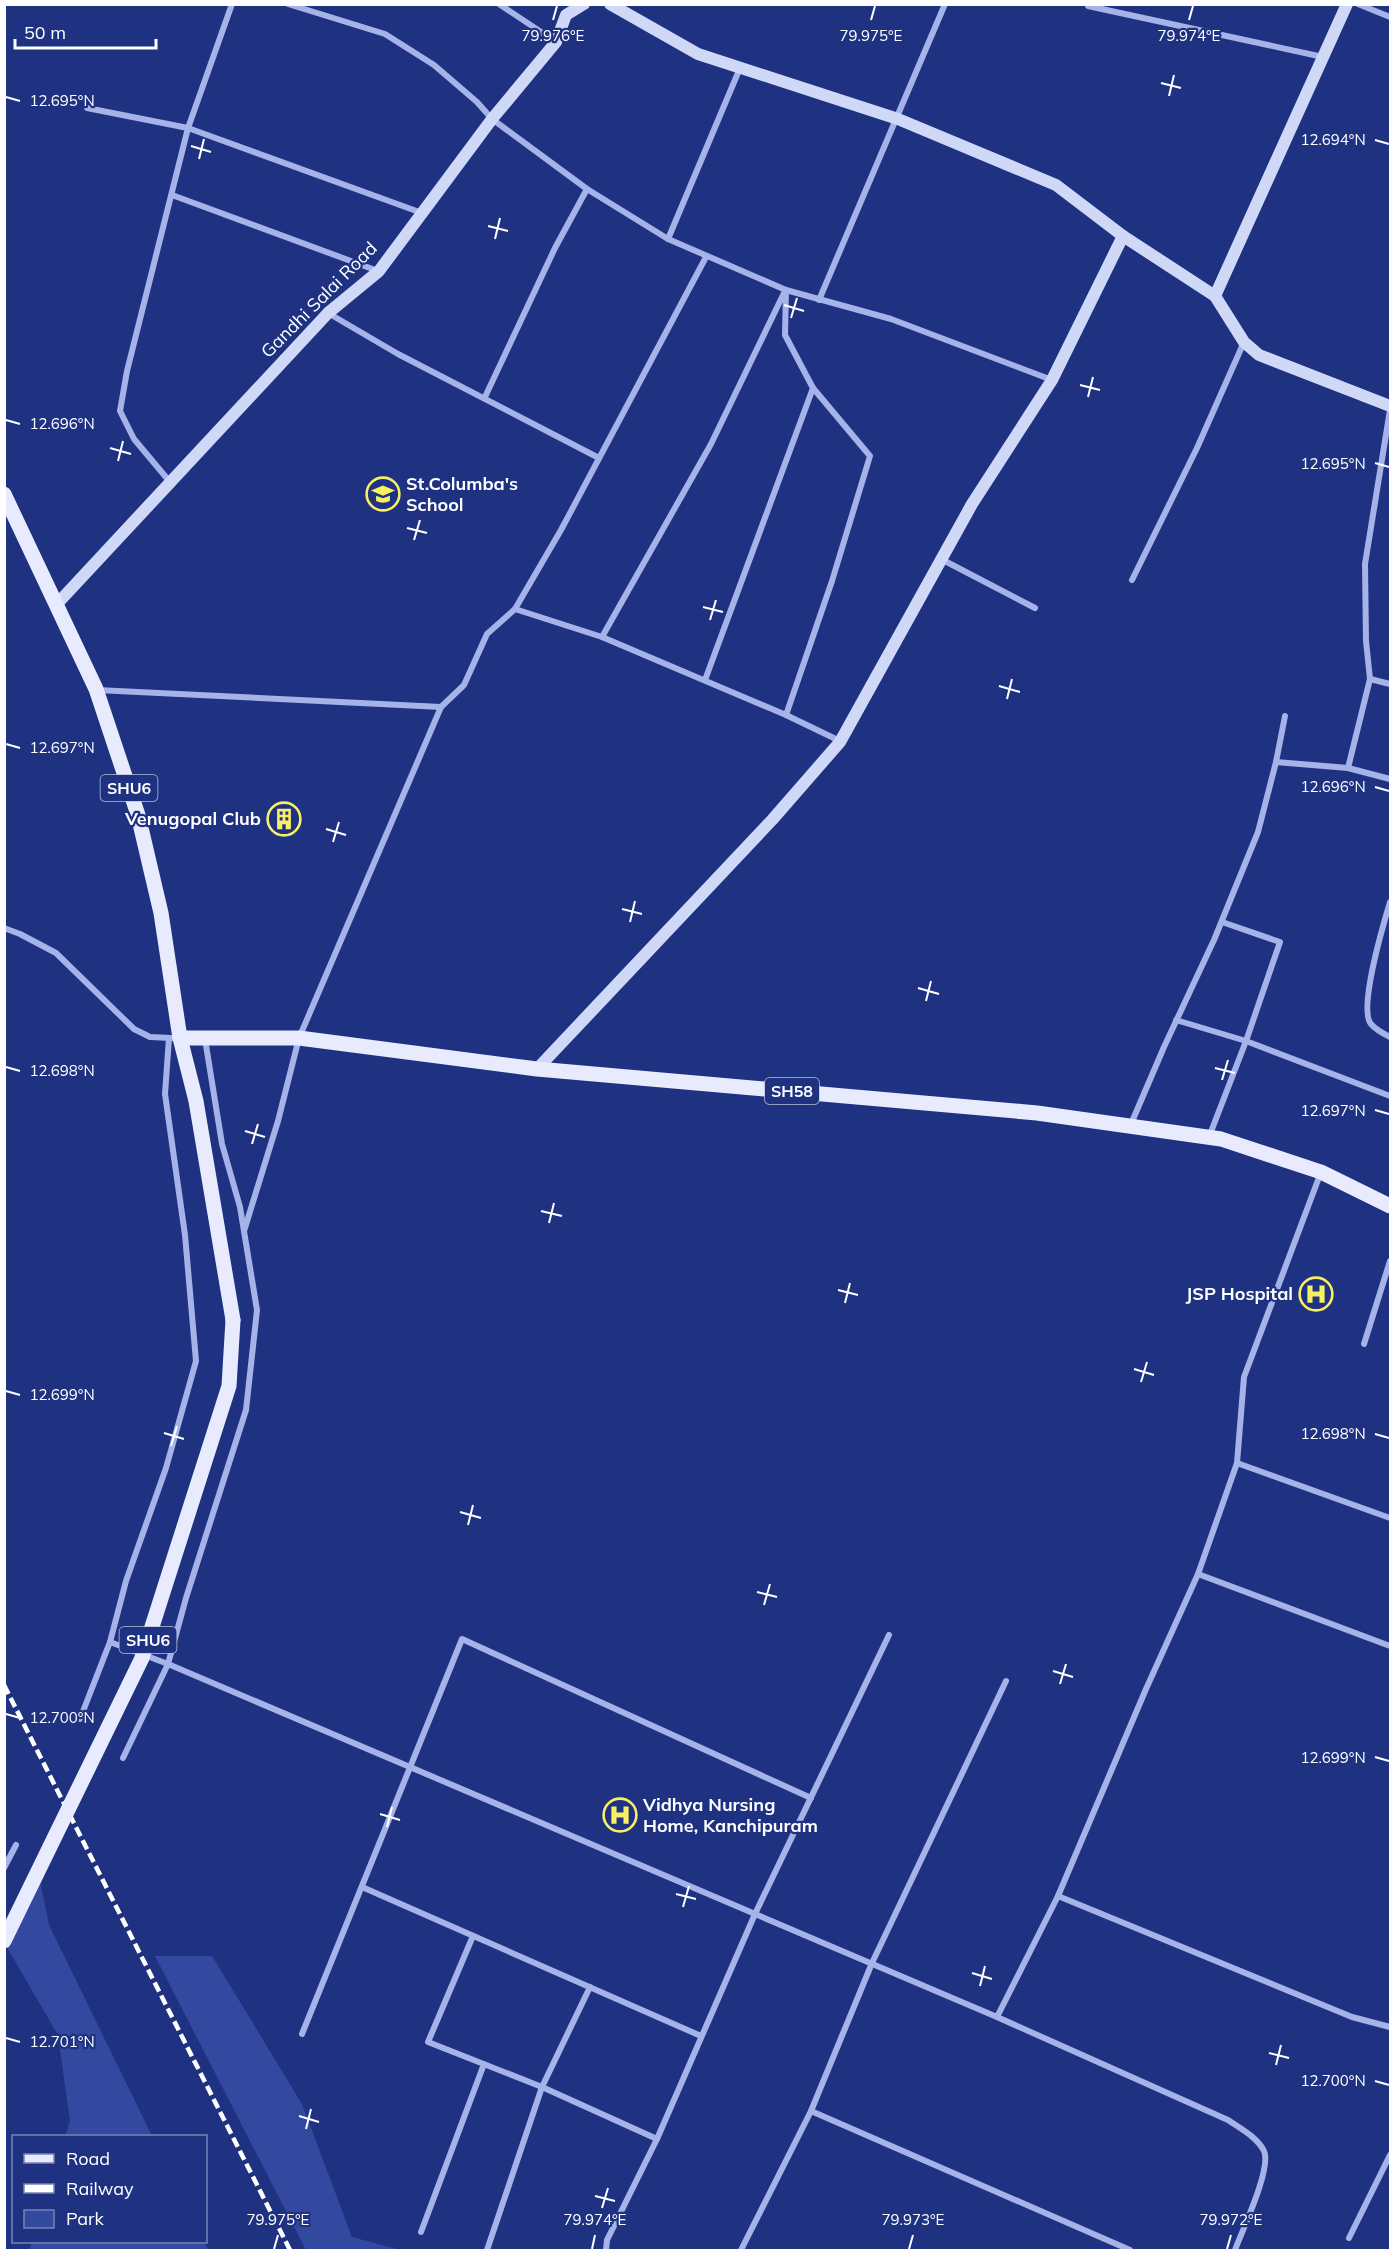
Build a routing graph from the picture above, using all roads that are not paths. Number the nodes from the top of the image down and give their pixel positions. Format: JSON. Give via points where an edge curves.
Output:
{"nodes":[{"id":1,"x":232,"y":4,"type":"edge"},
{"id":2,"x":288,"y":4,"type":"edge"},
{"id":3,"x":499,"y":4,"type":"edge"},
{"id":4,"x":584,"y":4,"type":"edge"},
{"id":5,"x":610,"y":4,"type":"edge"},
{"id":6,"x":945,"y":4,"type":"edge"},
{"id":7,"x":1347,"y":4,"type":"edge"},
{"id":8,"x":1358,"y":4,"type":"edge"},
{"id":9,"x":1088,"y":6,"type":"edge"},
{"id":10,"x":1390,"y":17,"type":"edge"},
{"id":11,"x":556,"y":42,"type":"junction"},
{"id":12,"x":1323,"y":57,"type":"junction"},
{"id":13,"x":740,"y":68,"type":"junction"},
{"id":14,"x":87,"y":108,"type":"dead end"},
{"id":15,"x":492,"y":119,"type":"junction"},
{"id":16,"x":898,"y":119,"type":"junction"},
{"id":17,"x":188,"y":128,"type":"junction"},
{"id":18,"x":587,"y":189,"type":"junction"},
{"id":19,"x":172,"y":195,"type":"junction"},
{"id":20,"x":422,"y":213,"type":"junction"},
{"id":21,"x":1123,"y":236,"type":"junction"},
{"id":22,"x":668,"y":238,"type":"junction"},
{"id":23,"x":706,"y":257,"type":"junction"},
{"id":24,"x":379,"y":271,"type":"junction"},
{"id":25,"x":786,"y":290,"type":"junction"},
{"id":26,"x":1215,"y":296,"type":"junction"},
{"id":27,"x":819,"y":300,"type":"junction"},
{"id":28,"x":328,"y":313,"type":"junction"},
{"id":29,"x":1244,"y":342,"type":"junction"},
{"id":30,"x":1052,"y":380,"type":"junction"},
{"id":31,"x":813,"y":388,"type":"junction"},
{"id":32,"x":485,"y":398,"type":"junction"},
{"id":33,"x":1390,"y":408,"type":"edge"},
{"id":34,"x":599,"y":458,"type":"junction"},
{"id":35,"x":171,"y":484,"type":"junction"},
{"id":36,"x":4,"y":494,"type":"edge"},
{"id":37,"x":941,"y":559,"type":"junction"},
{"id":38,"x":1132,"y":580,"type":"dead end"},
{"id":39,"x":56,"y":605,"type":"junction"},
{"id":40,"x":1035,"y":608,"type":"dead end"},
{"id":41,"x":515,"y":609,"type":"junction"},
{"id":42,"x":602,"y":637,"type":"junction"},
{"id":43,"x":1370,"y":679,"type":"junction"},
{"id":44,"x":705,"y":680,"type":"junction"},
{"id":45,"x":1390,"y":684,"type":"edge"},
{"id":46,"x":96,"y":689,"type":"junction"},
{"id":47,"x":441,"y":707,"type":"junction"},
{"id":48,"x":786,"y":715,"type":"junction"},
{"id":49,"x":1285,"y":716,"type":"dead end"},
{"id":50,"x":840,"y":742,"type":"junction"},
{"id":51,"x":1276,"y":762,"type":"junction"},
{"id":52,"x":1348,"y":768,"type":"junction"},
{"id":53,"x":1390,"y":779,"type":"edge"},
{"id":54,"x":1390,"y":902,"type":"edge"},
{"id":55,"x":1222,"y":922,"type":"junction"},
{"id":56,"x":4,"y":928,"type":"edge"},
{"id":57,"x":1176,"y":1020,"type":"junction"},
{"id":58,"x":1390,"y":1037,"type":"edge"},
{"id":59,"x":175,"y":1038,"type":"junction"},
{"id":60,"x":205,"y":1038,"type":"junction"},
{"id":61,"x":299,"y":1038,"type":"junction"},
{"id":62,"x":1246,"y":1041,"type":"junction"},
{"id":63,"x":537,"y":1069,"type":"junction"},
{"id":64,"x":1390,"y":1096,"type":"edge"},
{"id":65,"x":1131,"y":1126,"type":"junction"},
{"id":66,"x":1208,"y":1137,"type":"junction"},
{"id":67,"x":1321,"y":1172,"type":"junction"},
{"id":68,"x":1390,"y":1206,"type":"edge"},
{"id":69,"x":244,"y":1232,"type":"junction"},
{"id":70,"x":1390,"y":1261,"type":"edge"},
{"id":71,"x":1364,"y":1344,"type":"dead end"},
{"id":72,"x":1237,"y":1463,"type":"junction"},
{"id":73,"x":1390,"y":1518,"type":"edge"},
{"id":74,"x":1198,"y":1574,"type":"junction"},
{"id":75,"x":889,"y":1635,"type":"dead end"},
{"id":76,"x":110,"y":1642,"type":"junction"},
{"id":77,"x":1390,"y":1647,"type":"edge"},
{"id":78,"x":168,"y":1664,"type":"junction"},
{"id":79,"x":1006,"y":1681,"type":"dead end"},
{"id":80,"x":80,"y":1719,"type":"dead end"},
{"id":81,"x":123,"y":1758,"type":"dead end"},
{"id":82,"x":409,"y":1768,"type":"junction"},
{"id":83,"x":811,"y":1798,"type":"junction"},
{"id":84,"x":16,"y":1845,"type":"dead end"},
{"id":85,"x":4,"y":1868,"type":"edge"},
{"id":86,"x":362,"y":1887,"type":"junction"},
{"id":87,"x":1058,"y":1896,"type":"junction"},
{"id":88,"x":755,"y":1914,"type":"junction"},
{"id":89,"x":473,"y":1936,"type":"junction"},
{"id":90,"x":4,"y":1941,"type":"edge"},
{"id":91,"x":872,"y":1963,"type":"junction"},
{"id":92,"x":590,"y":1987,"type":"junction"},
{"id":93,"x":997,"y":2017,"type":"junction"},
{"id":94,"x":1390,"y":2027,"type":"edge"},
{"id":95,"x":302,"y":2034,"type":"dead end"},
{"id":96,"x":701,"y":2036,"type":"junction"},
{"id":97,"x":484,"y":2064,"type":"junction"},
{"id":98,"x":542,"y":2087,"type":"junction"},
{"id":99,"x":811,"y":2111,"type":"junction"},
{"id":100,"x":657,"y":2139,"type":"junction"},
{"id":101,"x":1390,"y":2155,"type":"edge"},
{"id":102,"x":421,"y":2232,"type":"dead end"},
{"id":103,"x":1349,"y":2238,"type":"dead end"},
{"id":104,"x":487,"y":2250,"type":"edge"},
{"id":105,"x":606,"y":2250,"type":"edge"},
{"id":106,"x":741,"y":2250,"type":"edge"},
{"id":107,"x":1130,"y":2250,"type":"edge"},
{"id":108,"x":1235,"y":2250,"type":"edge"}],
"edges":[{"from":1,"to":17,"type":"street"},
{"from":2,"to":15,"type":"street","via":[[384,34],[434,65]]},
{"from":3,"to":11,"type":"street"},
{"from":4,"to":11,"type":"street","name":"Gandhi Salai Road","via":[[566,15]]},
{"from":5,"to":13,"type":"street","via":[[698,54]]},
{"from":6,"to":16,"type":"street"},
{"from":7,"to":12,"type":"street"},
{"from":8,"to":10,"type":"street"},
{"from":9,"to":12,"type":"street"},
{"from":11,"to":15,"type":"street","name":"Gandhi Salai Road"},
{"from":12,"to":26,"type":"street"},
{"from":13,"to":16,"type":"street"},
{"from":13,"to":22,"type":"street"},
{"from":14,"to":17,"type":"street"},
{"from":15,"to":18,"type":"street"},
{"from":15,"to":20,"type":"street","name":"Gandhi Salai Road"},
{"from":16,"to":21,"type":"street","via":[[1056,185]]},
{"from":16,"to":27,"type":"street"},
{"from":17,"to":19,"type":"street"},
{"from":17,"to":20,"type":"street"},
{"from":18,"to":22,"type":"street"},
{"from":18,"to":32,"type":"street"},
{"from":19,"to":24,"type":"street"},
{"from":19,"to":35,"type":"street","via":[[120,411],[134,439]]},
{"from":20,"to":24,"type":"street","name":"Gandhi Salai Road"},
{"from":21,"to":26,"type":"street"},
{"from":21,"to":30,"type":"street"},
{"from":22,"to":23,"type":"street"},
{"from":23,"to":25,"type":"street"},
{"from":23,"to":34,"type":"street"},
{"from":24,"to":28,"type":"street","name":"Gandhi Salai Road"},
{"from":25,"to":27,"type":"street"},
{"from":25,"to":31,"type":"street","via":[[785,334]]},
{"from":25,"to":42,"type":"street","via":[[711,444]]},
{"from":26,"to":29,"type":"street"},
{"from":27,"to":30,"type":"street","via":[[891,319]]},
{"from":28,"to":32,"type":"street"},
{"from":28,"to":35,"type":"street","name":"Gandhi Salai Road"},
{"from":29,"to":33,"type":"street","via":[[1259,355]]},
{"from":29,"to":38,"type":"street"},
{"from":30,"to":37,"type":"street"},
{"from":31,"to":44,"type":"street"},
{"from":31,"to":48,"type":"street","via":[[870,456]]},
{"from":32,"to":34,"type":"street"},
{"from":33,"to":43,"type":"street","via":[[1365,564]]},
{"from":34,"to":41,"type":"street"},
{"from":35,"to":39,"type":"street","name":"Gandhi Salai Road"},
{"from":36,"to":39,"type":"main road","number":"SHU6"},
{"from":37,"to":40,"type":"street"},
{"from":37,"to":50,"type":"street"},
{"from":39,"to":46,"type":"main road","number":"SHU6"},
{"from":41,"to":42,"type":"street"},
{"from":41,"to":47,"type":"street","via":[[488,634],[465,685]]},
{"from":42,"to":44,"type":"street"},
{"from":43,"to":45,"type":"street"},
{"from":43,"to":52,"type":"street"},
{"from":44,"to":48,"type":"street"},
{"from":46,"to":47,"type":"street"},
{"from":46,"to":59,"type":"main road","number":"SHU6","via":[[138,815],[161,913]]},
{"from":47,"to":61,"type":"street"},
{"from":48,"to":50,"type":"street"},
{"from":49,"to":51,"type":"street"},
{"from":50,"to":63,"type":"street","via":[[772,820]]},
{"from":51,"to":52,"type":"street"},
{"from":51,"to":55,"type":"street","via":[[1258,832]]},
{"from":52,"to":53,"type":"street"},
{"from":54,"to":58,"type":"street","via":[[1366,996],[1370,1024]]},
{"from":55,"to":57,"type":"street"},
{"from":55,"to":62,"type":"street","via":[[1280,942]]},
{"from":56,"to":59,"type":"street","via":[[56,953],[134,1029],[150,1037]]},
{"from":57,"to":62,"type":"street"},
{"from":57,"to":65,"type":"street"},
{"from":59,"to":60,"type":"main road","number":"SH58"},
{"from":59,"to":76,"type":"street","via":[[165,1094],[185,1235],[196,1361]]},
{"from":59,"to":90,"type":"main road","number":"SHU6","bridge":true,"via":[[196,1101],[233,1320],[229,1386],[142,1658]]},
{"from":60,"to":61,"type":"main road","number":"SH58"},
{"from":60,"to":69,"type":"street","via":[[222,1144]]},
{"from":61,"to":63,"type":"main road","number":"SH58"},
{"from":61,"to":69,"type":"street"},
{"from":62,"to":64,"type":"street"},
{"from":62,"to":66,"type":"street"},
{"from":63,"to":65,"type":"main road","number":"SH58","via":[[1037,1113]]},
{"from":65,"to":66,"type":"main road","number":"SH58"},
{"from":66,"to":67,"type":"main road","number":"SH58"},
{"from":67,"to":68,"type":"main road","number":"SH58"},
{"from":67,"to":72,"type":"street","via":[[1244,1377]]},
{"from":69,"to":78,"type":"street","via":[[257,1310],[246,1410]]},
{"from":70,"to":71,"type":"street"},
{"from":72,"to":73,"type":"street"},
{"from":72,"to":74,"type":"street"},
{"from":74,"to":77,"type":"street"},
{"from":74,"to":87,"type":"street"},
{"from":75,"to":83,"type":"street"},
{"from":76,"to":78,"type":"street"},
{"from":76,"to":80,"type":"street"},
{"from":78,"to":81,"type":"street"},
{"from":78,"to":82,"type":"street"},
{"from":79,"to":91,"type":"street"},
{"from":82,"to":83,"type":"street","via":[[462,1640]]},
{"from":82,"to":86,"type":"street"},
{"from":82,"to":88,"type":"street"},
{"from":83,"to":88,"type":"street"},
{"from":84,"to":85,"type":"street"},
{"from":86,"to":89,"type":"street"},
{"from":86,"to":95,"type":"street"},
{"from":87,"to":93,"type":"street"},
{"from":87,"to":94,"type":"street","via":[[1352,2017]]},
{"from":88,"to":91,"type":"street"},
{"from":88,"to":96,"type":"street"},
{"from":89,"to":92,"type":"street"},
{"from":89,"to":97,"type":"street","via":[[428,2042]]},
{"from":91,"to":93,"type":"street"},
{"from":91,"to":99,"type":"street"},
{"from":92,"to":96,"type":"street"},
{"from":92,"to":98,"type":"street"},
{"from":93,"to":108,"type":"street","via":[[1228,2120],[1254,2138],[1265,2153],[1264,2175]]},
{"from":96,"to":100,"type":"street"},
{"from":97,"to":98,"type":"street"},
{"from":97,"to":102,"type":"street"},
{"from":98,"to":100,"type":"street"},
{"from":98,"to":104,"type":"street"},
{"from":99,"to":106,"type":"street"},
{"from":99,"to":107,"type":"street"},
{"from":100,"to":105,"type":"street","via":[[607,2240]]},
{"from":101,"to":103,"type":"street"}]}
